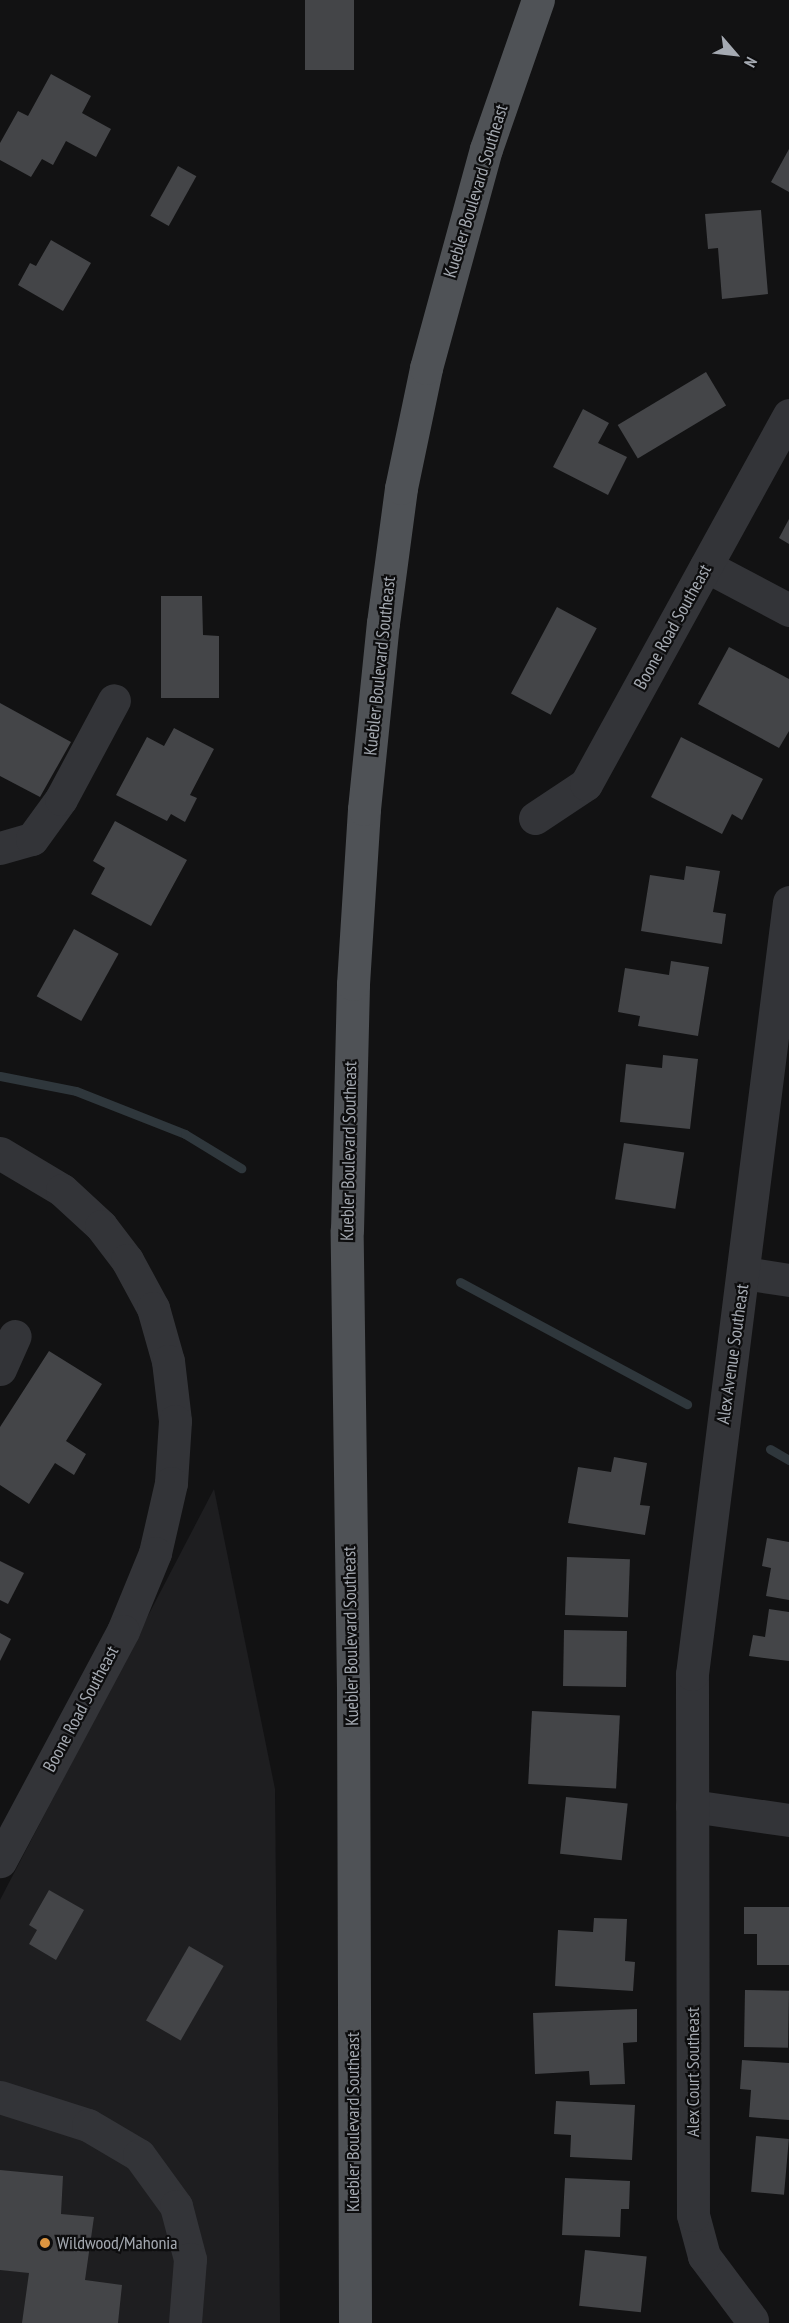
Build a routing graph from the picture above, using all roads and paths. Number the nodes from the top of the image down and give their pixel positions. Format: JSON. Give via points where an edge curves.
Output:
{"nodes":[{"id":1,"x":538,"y":0,"type":"edge"},
{"id":2,"x":789,"y":415,"type":"edge"},
{"id":3,"x":706,"y":566,"type":"junction"},
{"id":4,"x":789,"y":610,"type":"edge"},
{"id":5,"x":114,"y":700,"type":"dead end"},
{"id":6,"x":535,"y":818,"type":"dead end"},
{"id":7,"x":0,"y":848,"type":"edge"},
{"id":8,"x":789,"y":903,"type":"edge"},
{"id":9,"x":0,"y":1153,"type":"edge"},
{"id":10,"x":744,"y":1273,"type":"junction"},
{"id":11,"x":789,"y":1280,"type":"edge"},
{"id":12,"x":15,"y":1336,"type":"dead end"},
{"id":13,"x":0,"y":1369,"type":"edge"},
{"id":14,"x":692,"y":1806,"type":"junction"},
{"id":15,"x":789,"y":1820,"type":"edge"},
{"id":16,"x":0,"y":1861,"type":"edge"},
{"id":17,"x":0,"y":2097,"type":"edge"},
{"id":18,"x":752,"y":2320,"type":"dead end"},
{"id":19,"x":185,"y":2323,"type":"edge"},
{"id":20,"x":355,"y":2323,"type":"edge"}],
"edges":[{"from":1,"to":20,"type":"main road","name":"Kuebler Boulevard Southeast","via":[[486,149],[426,368],[387,590],[364,809],[353,984],[347,1230]]},
{"from":2,"to":3,"type":"street","name":"Boone Road Southeast"},
{"from":3,"to":4,"type":"street"},
{"from":3,"to":6,"type":"street","name":"Boone Road Southeast","via":[[586,784]]},
{"from":5,"to":7,"type":"street","via":[[62,799],[32,839]]},
{"from":8,"to":10,"type":"street","name":"Alex Avenue Southeast"},
{"from":9,"to":16,"type":"street","name":"Boone Road Southeast","via":[[55,1185],[83,1207],[127,1260],[153,1308],[168,1361],[175,1421],[171,1483],[155,1553],[123,1631]]},
{"from":10,"to":11,"type":"street"},
{"from":10,"to":14,"type":"street","name":"Alex Avenue Southeast","via":[[694,1642]]},
{"from":12,"to":13,"type":"street"},
{"from":14,"to":15,"type":"street"},
{"from":14,"to":18,"type":"street","name":"Alex Court Southeast","via":[[694,2226],[704,2256]]},
{"from":17,"to":19,"type":"street","via":[[88,2125],[139,2155],[176,2206],[190,2259]]}]}
